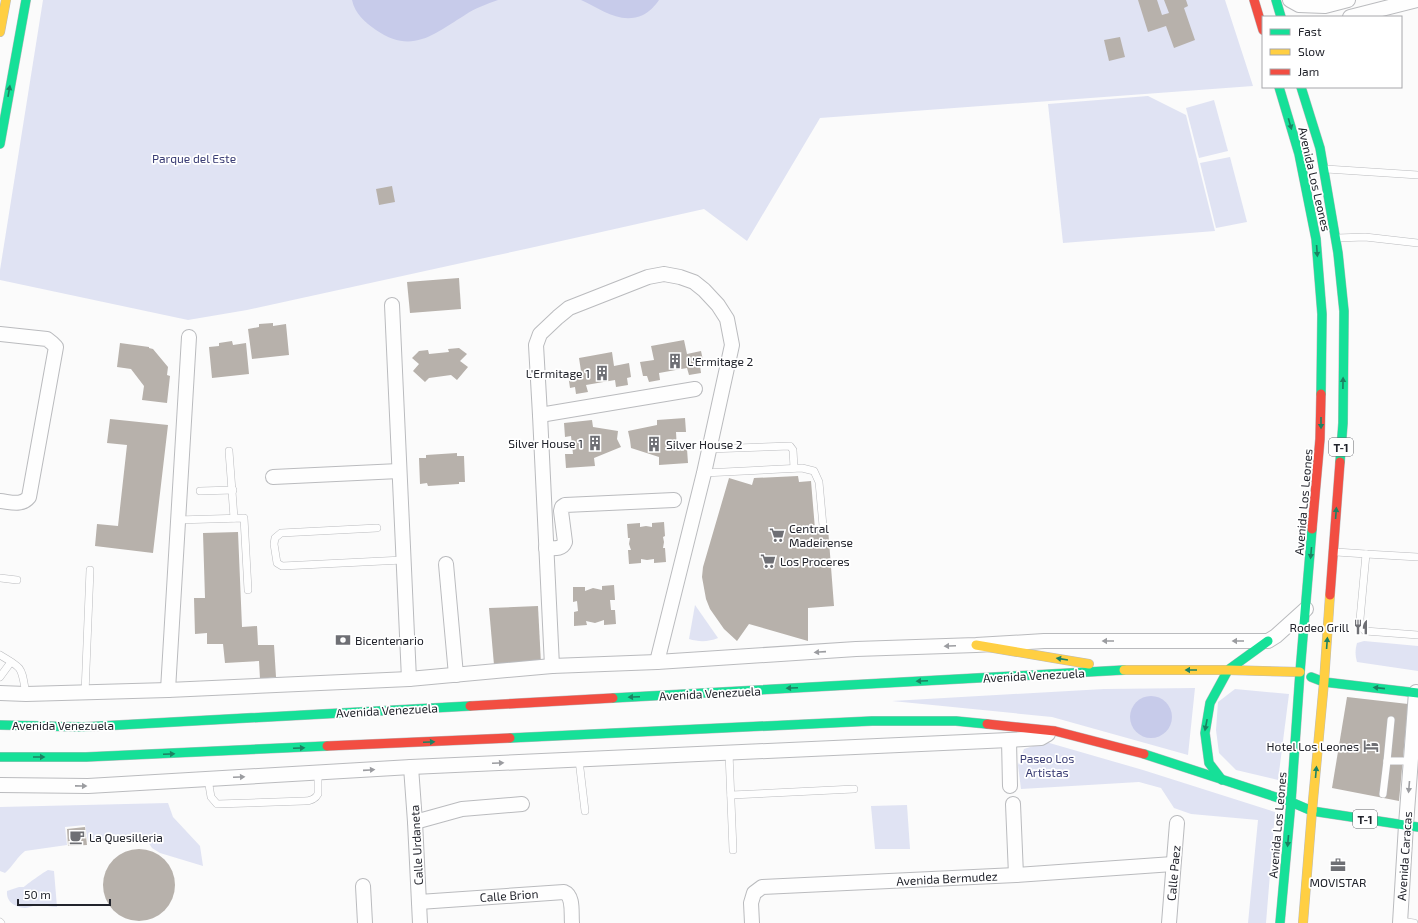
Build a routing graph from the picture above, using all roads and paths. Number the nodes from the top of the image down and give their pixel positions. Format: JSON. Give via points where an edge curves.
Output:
{"nodes":[{"id":1,"x":6,"y":0,"type":"edge"},
{"id":2,"x":26,"y":0,"type":"edge"},
{"id":3,"x":1254,"y":0,"type":"edge"},
{"id":4,"x":1276,"y":0,"type":"edge"},
{"id":5,"x":1290,"y":0,"type":"edge"},
{"id":6,"x":1348,"y":0,"type":"edge"},
{"id":7,"x":1417,"y":0,"type":"edge"},
{"id":8,"x":2,"y":10,"type":"edge"},
{"id":9,"x":1281,"y":16,"type":"edge"},
{"id":10,"x":1354,"y":16,"type":"edge"},
{"id":11,"x":1262,"y":27,"type":"edge"},
{"id":12,"x":0,"y":32,"type":"edge"},
{"id":13,"x":1279,"y":88,"type":"edge"},
{"id":14,"x":1302,"y":88,"type":"edge"},
{"id":15,"x":0,"y":144,"type":"edge"},
{"id":16,"x":1324,"y":169,"type":"junction"},
{"id":17,"x":1418,"y":175,"type":"edge"},
{"id":18,"x":1335,"y":238,"type":"junction"},
{"id":19,"x":1418,"y":242,"type":"edge"},
{"id":20,"x":392,"y":305,"type":"dead end"},
{"id":21,"x":0,"y":334,"type":"edge"},
{"id":22,"x":189,"y":337,"type":"dead end"},
{"id":23,"x":695,"y":389,"type":"dead end"},
{"id":24,"x":540,"y":415,"type":"junction"},
{"id":25,"x":709,"y":449,"type":"junction"},
{"id":26,"x":229,"y":451,"type":"dead end"},
{"id":27,"x":794,"y":468,"type":"junction"},
{"id":28,"x":399,"y":471,"type":"junction"},
{"id":29,"x":704,"y":473,"type":"junction"},
{"id":30,"x":273,"y":478,"type":"dead end"},
{"id":31,"x":233,"y":490,"type":"junction"},
{"id":32,"x":200,"y":491,"type":"dead end"},
{"id":33,"x":674,"y":500,"type":"dead end"},
{"id":34,"x":0,"y":501,"type":"edge"},
{"id":35,"x":234,"y":518,"type":"junction"},
{"id":36,"x":177,"y":520,"type":"junction"},
{"id":37,"x":823,"y":526,"type":"dead end"},
{"id":38,"x":377,"y":528,"type":"dead end"},
{"id":39,"x":546,"y":548,"type":"junction"},
{"id":40,"x":1334,"y":552,"type":"junction"},
{"id":41,"x":1366,"y":554,"type":"junction"},
{"id":42,"x":1418,"y":557,"type":"edge"},
{"id":43,"x":403,"y":560,"type":"junction"},
{"id":44,"x":446,"y":564,"type":"dead end"},
{"id":45,"x":90,"y":570,"type":"dead end"},
{"id":46,"x":0,"y":578,"type":"edge"},
{"id":47,"x":17,"y":580,"type":"dead end"},
{"id":48,"x":248,"y":590,"type":"dead end"},
{"id":49,"x":1307,"y":608,"type":"junction"},
{"id":50,"x":1418,"y":635,"type":"edge"},
{"id":51,"x":1268,"y":641,"type":"junction"},
{"id":52,"x":976,"y":645,"type":"junction"},
{"id":53,"x":0,"y":655,"type":"edge"},
{"id":54,"x":11,"y":662,"type":"junction"},
{"id":55,"x":657,"y":662,"type":"junction"},
{"id":56,"x":552,"y":666,"type":"junction"},
{"id":57,"x":1128,"y":670,"type":"junction"},
{"id":58,"x":1228,"y":670,"type":"junction"},
{"id":59,"x":1300,"y":672,"type":"junction"},
{"id":60,"x":456,"y":675,"type":"junction"},
{"id":61,"x":0,"y":677,"type":"edge"},
{"id":62,"x":409,"y":679,"type":"junction"},
{"id":63,"x":1324,"y":682,"type":"junction"},
{"id":64,"x":168,"y":690,"type":"junction"},
{"id":65,"x":1417,"y":692,"type":"edge"},
{"id":66,"x":0,"y":693,"type":"edge"},
{"id":67,"x":85,"y":693,"type":"junction"},
{"id":68,"x":26,"y":694,"type":"junction"},
{"id":69,"x":1391,"y":720,"type":"dead end"},
{"id":70,"x":0,"y":726,"type":"edge"},
{"id":71,"x":1055,"y":731,"type":"junction"},
{"id":72,"x":1009,"y":740,"type":"junction"},
{"id":73,"x":729,"y":753,"type":"junction"},
{"id":74,"x":0,"y":757,"type":"edge"},
{"id":75,"x":579,"y":760,"type":"junction"},
{"id":76,"x":1387,"y":761,"type":"junction"},
{"id":77,"x":1411,"y":761,"type":"junction"},
{"id":78,"x":411,"y":767,"type":"junction"},
{"id":79,"x":318,"y":773,"type":"junction"},
{"id":80,"x":208,"y":779,"type":"junction"},
{"id":81,"x":1222,"y":780,"type":"junction"},
{"id":82,"x":0,"y":785,"type":"edge"},
{"id":83,"x":1010,"y":786,"type":"dead end"},
{"id":84,"x":854,"y":789,"type":"dead end"},
{"id":85,"x":1383,"y":794,"type":"dead end"},
{"id":86,"x":731,"y":795,"type":"junction"},
{"id":87,"x":1291,"y":802,"type":"junction"},
{"id":88,"x":522,"y":804,"type":"dead end"},
{"id":89,"x":1013,"y":804,"type":"dead end"},
{"id":90,"x":584,"y":811,"type":"dead end"},
{"id":91,"x":1312,"y":811,"type":"junction"},
{"id":92,"x":415,"y":822,"type":"junction"},
{"id":93,"x":1177,"y":823,"type":"dead end"},
{"id":94,"x":1412,"y":826,"type":"edge"},
{"id":95,"x":733,"y":850,"type":"dead end"},
{"id":96,"x":1173,"y":864,"type":"junction"},
{"id":97,"x":1016,"y":875,"type":"junction"},
{"id":98,"x":363,"y":886,"type":"dead end"},
{"id":99,"x":418,"y":902,"type":"junction"},
{"id":100,"x":1405,"y":922,"type":"edge"},
{"id":101,"x":365,"y":923,"type":"edge"},
{"id":102,"x":420,"y":923,"type":"edge"},
{"id":103,"x":572,"y":923,"type":"edge"},
{"id":104,"x":752,"y":923,"type":"edge"},
{"id":105,"x":1169,"y":923,"type":"edge"},
{"id":106,"x":1280,"y":923,"type":"edge"},
{"id":107,"x":1303,"y":923,"type":"edge"}],
"edges":[{"from":1,"to":8,"type":"street"},
{"from":15,"to":2,"type":"street","one_way":true},
{"from":3,"to":11,"type":"street"},
{"from":4,"to":9,"type":"street"},
{"from":5,"to":6,"type":"street","via":[[1299,5],[1325,6]]},
{"from":7,"to":10,"type":"street"},
{"from":8,"to":12,"type":"street"},
{"from":13,"to":49,"type":"street","name":"Avenida Los Leones","number":"T-1","one_way":true,"via":[[1299,154],[1316,239],[1322,314],[1320,439]]},
{"from":14,"to":16,"type":"street","name":"Avenida Los Leones","number":"T-1"},
{"from":16,"to":17,"type":"lane"},
{"from":16,"to":18,"type":"street","name":"Avenida Los Leones","number":"T-1"},
{"from":18,"to":19,"type":"lane","via":[[1365,237]]},
{"from":40,"to":18,"type":"street","name":"Avenida Los Leones","number":"T-1","one_way":true,"via":[[1343,423],[1344,319]]},
{"from":20,"to":28,"type":"street"},
{"from":21,"to":34,"type":"street","via":[[47,340],[56,347],[29,497],[21,503]]},
{"from":22,"to":36,"type":"street"},
{"from":23,"to":24,"type":"street"},
{"from":24,"to":25,"type":"street","via":[[536,345],[540,334],[569,308],[648,277],[664,274],[675,276],[694,282],[718,305],[727,319],[732,344]]},
{"from":24,"to":39,"type":"street"},
{"from":25,"to":27,"type":"lane","via":[[790,446],[793,450]]},
{"from":25,"to":29,"type":"street"},
{"from":26,"to":31,"type":"lane"},
{"from":27,"to":29,"type":"lane"},
{"from":27,"to":37,"type":"lane","via":[[814,471],[819,482]]},
{"from":28,"to":30,"type":"street"},
{"from":28,"to":43,"type":"street"},
{"from":29,"to":55,"type":"street"},
{"from":31,"to":32,"type":"lane"},
{"from":31,"to":35,"type":"lane"},
{"from":33,"to":39,"type":"street","via":[[565,505],[561,511],[564,546]]},
{"from":35,"to":36,"type":"lane"},
{"from":35,"to":48,"type":"lane","via":[[242,517],[244,520]]},
{"from":36,"to":64,"type":"street"},
{"from":38,"to":43,"type":"lane","via":[[281,533],[275,538],[274,544],[277,563],[282,566]]},
{"from":39,"to":56,"type":"street"},
{"from":40,"to":41,"type":"lane"},
{"from":63,"to":40,"type":"street","name":"Avenida Los Leones","number":"T-1","one_way":true},
{"from":41,"to":42,"type":"lane"},
{"from":41,"to":50,"type":"lane","via":[[1361,627],[1365,631]]},
{"from":43,"to":62,"type":"street"},
{"from":44,"to":60,"type":"street"},
{"from":45,"to":67,"type":"lane"},
{"from":46,"to":47,"type":"lane"},
{"from":49,"to":51,"type":"street"},
{"from":49,"to":59,"type":"street","name":"Avenida Los Leones","number":"T-1"},
{"from":51,"to":52,"type":"street","one_way":true,"via":[[1044,641]]},
{"from":51,"to":58,"type":"street"},
{"from":52,"to":55,"type":"street","one_way":true},
{"from":57,"to":52,"type":"street","one_way":true},
{"from":53,"to":54,"type":"lane"},
{"from":54,"to":61,"type":"lane"},
{"from":54,"to":68,"type":"lane","via":[[19,666]]},
{"from":55,"to":56,"type":"street"},
{"from":56,"to":60,"type":"street"},
{"from":58,"to":57,"type":"street","name":"Avenida Venezuela","one_way":true},
{"from":57,"to":70,"type":"street","name":"Avenida Venezuela","one_way":true,"via":[[82,727]]},
{"from":58,"to":59,"type":"street","name":"Avenida Venezuela"},
{"from":58,"to":81,"type":"street","one_way":true,"via":[[1210,703],[1204,733],[1209,763]]},
{"from":59,"to":63,"type":"street","name":"Avenida Venezuela"},
{"from":59,"to":87,"type":"street","name":"Avenida Los Leones","number":"T-1"},
{"from":60,"to":62,"type":"street"},
{"from":62,"to":64,"type":"street"},
{"from":65,"to":63,"type":"street","name":"Avenida Venezuela","one_way":true},
{"from":91,"to":63,"type":"street","name":"Avenida Los Leones","number":"T-1","one_way":true},
{"from":64,"to":67,"type":"street"},
{"from":65,"to":77,"type":"street","name":"Avenida Caracas"},
{"from":66,"to":68,"type":"street"},
{"from":67,"to":68,"type":"street"},
{"from":69,"to":76,"type":"lane"},
{"from":71,"to":72,"type":"street","via":[[1041,738]]},
{"from":74,"to":71,"type":"street","one_way":true,"via":[[94,757],[872,721],[956,721]]},
{"from":71,"to":81,"type":"street","via":[[1134,751]]},
{"from":72,"to":73,"type":"street"},
{"from":72,"to":83,"type":"street"},
{"from":73,"to":75,"type":"street"},
{"from":73,"to":86,"type":"lane"},
{"from":78,"to":75,"type":"street","one_way":true},
{"from":75,"to":90,"type":"lane"},
{"from":76,"to":77,"type":"lane"},
{"from":76,"to":85,"type":"lane"},
{"from":77,"to":94,"type":"street","name":"Avenida Caracas","one_way":true},
{"from":79,"to":78,"type":"street","one_way":true},
{"from":78,"to":92,"type":"street","name":"Calle Urdaneta"},
{"from":80,"to":79,"type":"street","one_way":true},
{"from":79,"to":80,"type":"lane","via":[[318,794],[310,801],[217,804],[211,797]]},
{"from":82,"to":80,"type":"street","one_way":true,"via":[[88,786]]},
{"from":81,"to":87,"type":"street"},
{"from":84,"to":86,"type":"lane"},
{"from":86,"to":95,"type":"lane"},
{"from":87,"to":91,"type":"street","number":"T-1"},
{"from":87,"to":106,"type":"street","name":"Avenida Los Leones","one_way":true},
{"from":88,"to":92,"type":"street","via":[[462,809]]},
{"from":89,"to":97,"type":"street"},
{"from":91,"to":94,"type":"street","number":"T-1"},
{"from":91,"to":107,"type":"street","name":"Avenida Los Leones"},
{"from":92,"to":99,"type":"street","name":"Calle Urdaneta"},
{"from":93,"to":96,"type":"street","name":"Calle Paez"},
{"from":94,"to":100,"type":"street","name":"Avenida Caracas"},
{"from":96,"to":97,"type":"street","name":"Avenida Bermudez"},
{"from":96,"to":105,"type":"street","name":"Calle Paez"},
{"from":97,"to":104,"type":"street","name":"Avenida Bermudez","via":[[762,887],[754,893],[751,902]]},
{"from":98,"to":101,"type":"street"},
{"from":99,"to":102,"type":"street","name":"Calle Urdaneta"},
{"from":99,"to":103,"type":"street","name":"Calle Brion","via":[[564,892],[570,898]]}]}
